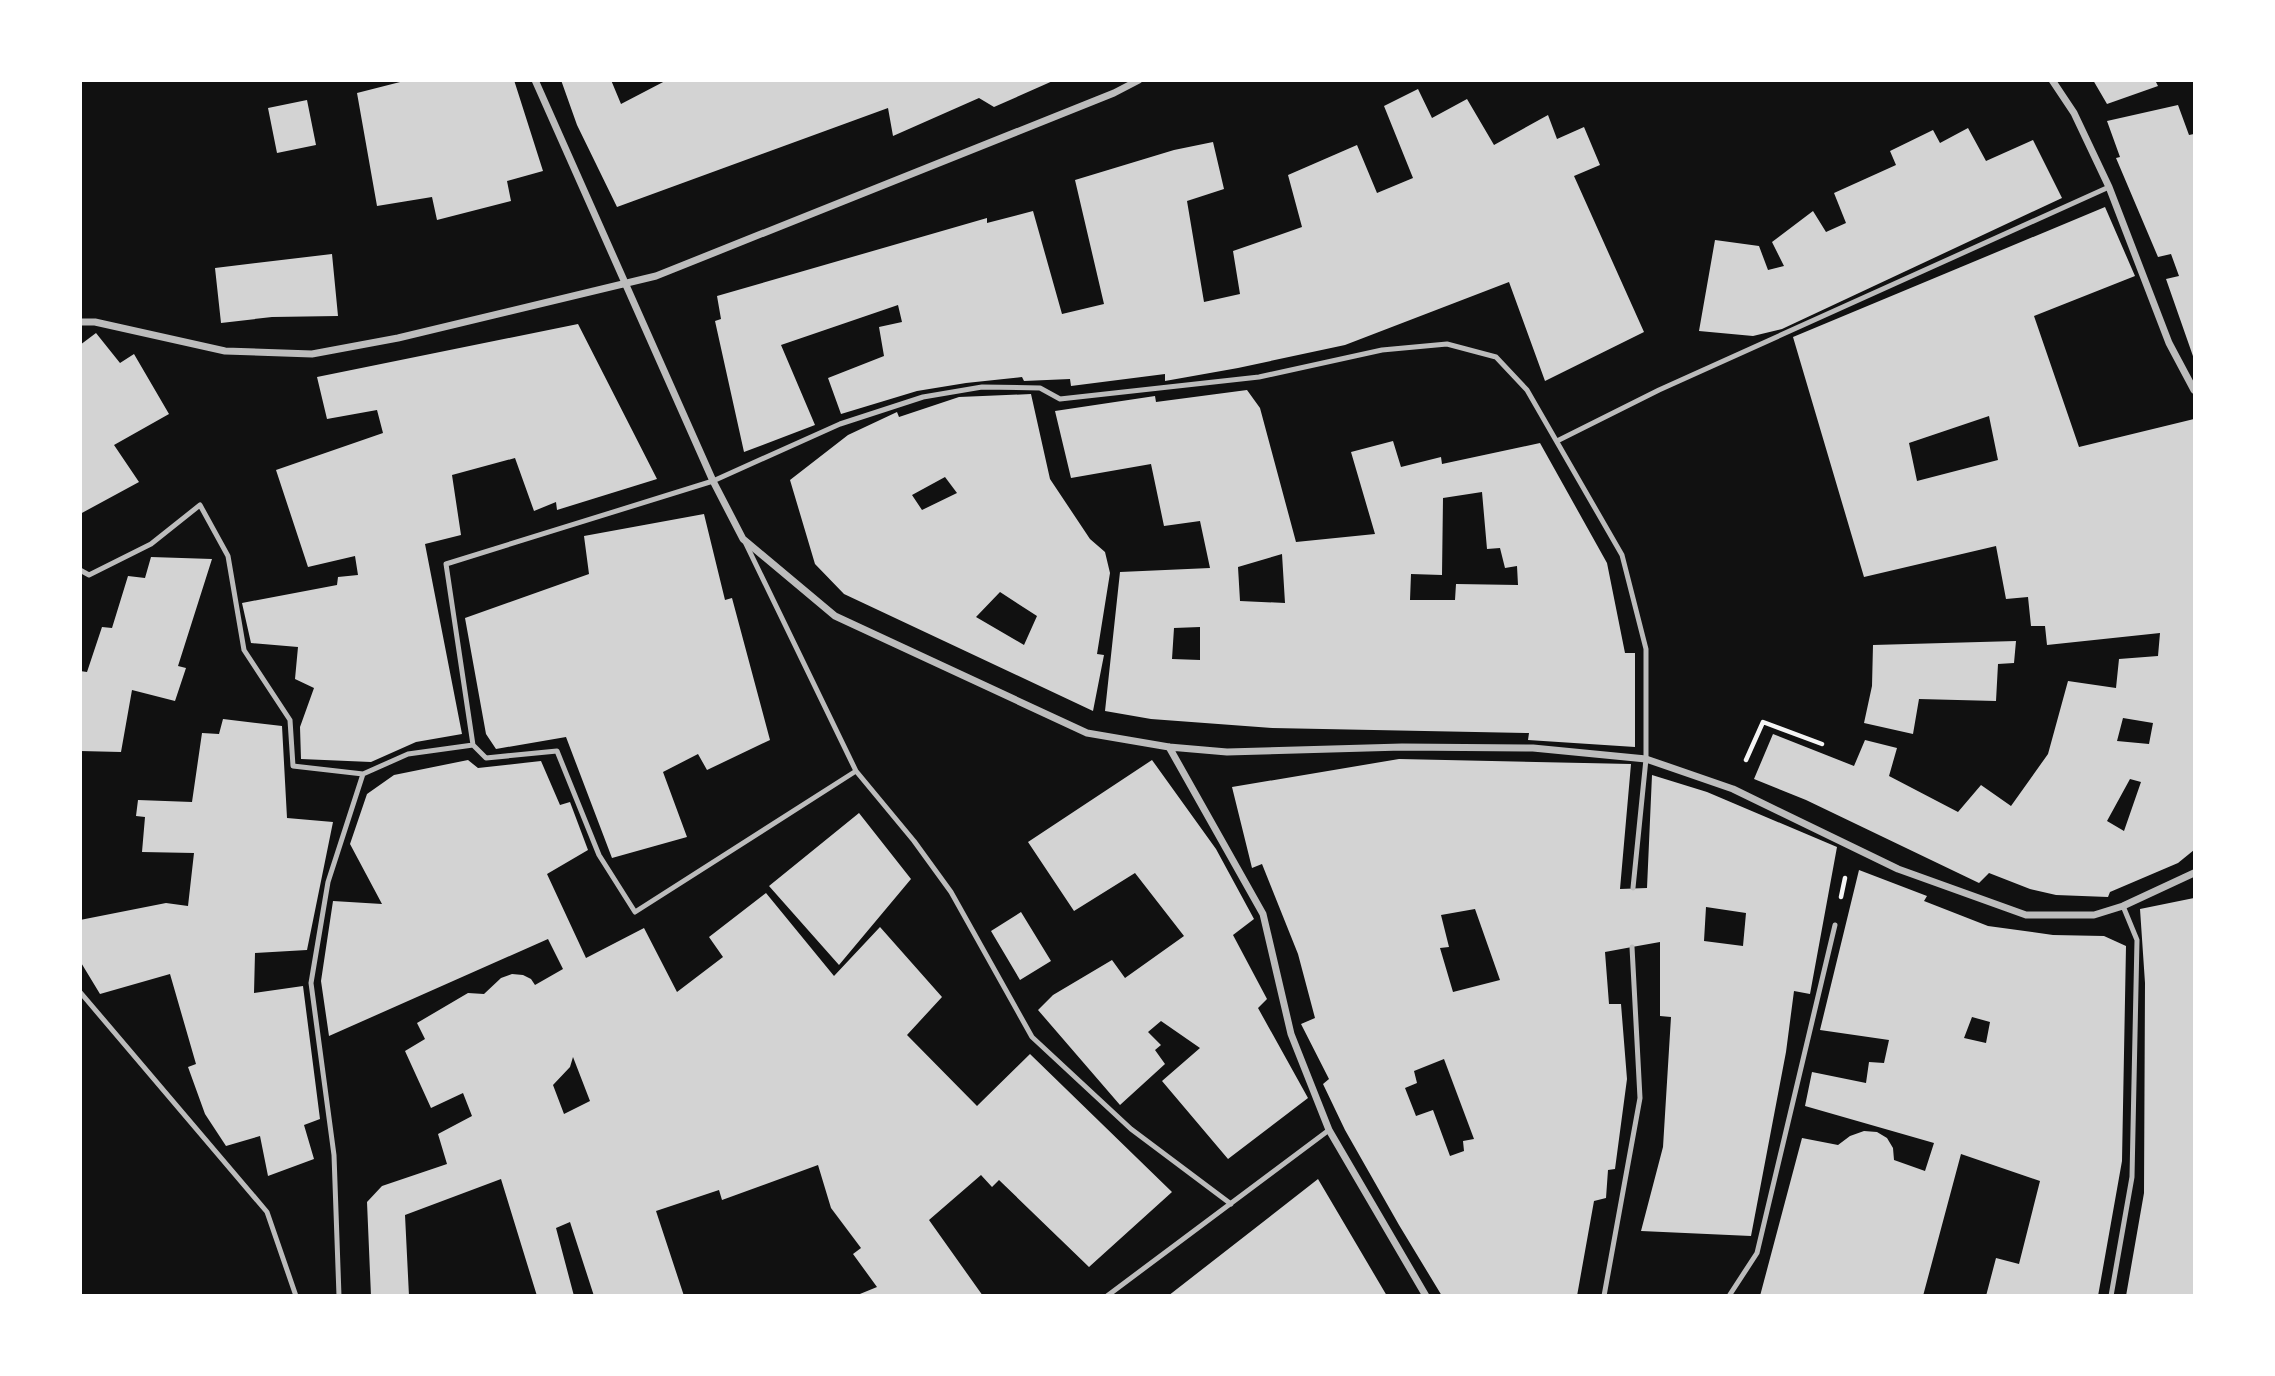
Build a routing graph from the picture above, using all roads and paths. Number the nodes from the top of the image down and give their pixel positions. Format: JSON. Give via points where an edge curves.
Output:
{"nodes":[{"id":1,"x":535,"y":80,"type":"edge"},
{"id":2,"x":1139,"y":80,"type":"edge"},
{"id":3,"x":2052,"y":80,"type":"edge"},
{"id":4,"x":2109,"y":187,"type":"junction"},
{"id":5,"x":80,"y":323,"type":"edge"},
{"id":6,"x":2194,"y":390,"type":"edge"},
{"id":7,"x":1557,"y":441,"type":"junction"},
{"id":8,"x":713,"y":481,"type":"junction"},
{"id":9,"x":743,"y":539,"type":"junction"},
{"id":10,"x":80,"y":570,"type":"edge"},
{"id":11,"x":1822,"y":744,"type":"dead end"},
{"id":12,"x":473,"y":745,"type":"junction"},
{"id":13,"x":1169,"y":747,"type":"junction"},
{"id":14,"x":1646,"y":759,"type":"junction"},
{"id":15,"x":856,"y":771,"type":"junction"},
{"id":16,"x":363,"y":774,"type":"junction"},
{"id":17,"x":1733,"y":789,"type":"junction"},
{"id":18,"x":1853,"y":845,"type":"junction"},
{"id":19,"x":2194,"y":873,"type":"edge"},
{"id":20,"x":1633,"y":888,"type":"dead end"},
{"id":21,"x":2123,"y":906,"type":"junction"},
{"id":22,"x":1835,"y":925,"type":"joint"},
{"id":23,"x":1632,"y":947,"type":"dead end"},
{"id":24,"x":80,"y":992,"type":"edge"},
{"id":25,"x":1329,"y":1130,"type":"junction"},
{"id":26,"x":1231,"y":1204,"type":"junction"},
{"id":27,"x":296,"y":1296,"type":"edge"},
{"id":28,"x":340,"y":1296,"type":"edge"},
{"id":29,"x":1107,"y":1296,"type":"edge"},
{"id":30,"x":1426,"y":1296,"type":"edge"},
{"id":31,"x":1604,"y":1296,"type":"edge"},
{"id":32,"x":1729,"y":1296,"type":"edge"},
{"id":33,"x":2111,"y":1296,"type":"edge"}],
"edges":[{"from":1,"to":8,"type":"street"},
{"from":2,"to":5,"type":"street","via":[[656,276],[398,338],[312,354],[225,351],[95,322]]},
{"from":3,"to":4,"type":"street","via":[[2074,113]]},
{"from":4,"to":6,"type":"street","via":[[2169,343]]},
{"from":4,"to":7,"type":"lane","via":[[1659,390]]},
{"from":7,"to":8,"type":"lane","via":[[1527,390],[1496,357],[1447,344],[1382,350],[1259,377],[1060,399],[1040,388],[982,387],[923,397],[840,424]]},
{"from":7,"to":14,"type":"lane","via":[[1622,555],[1646,649]]},
{"from":8,"to":9,"type":"street"},
{"from":8,"to":12,"type":"lane","via":[[446,564]]},
{"from":9,"to":13,"type":"street","via":[[835,616],[1087,733]]},
{"from":9,"to":15,"type":"lane"},
{"from":10,"to":16,"type":"lane","via":[[89,575],[151,544],[200,505],[228,556],[244,650],[290,720],[293,766]]},
{"from":11,"to":17,"type":"path","via":[[1763,722]]},
{"from":12,"to":15,"type":"lane","via":[[486,758],[557,751],[599,855],[635,912]]},
{"from":12,"to":16,"type":"lane","via":[[408,754]]},
{"from":13,"to":14,"type":"street","via":[[1227,752],[1533,748]]},
{"from":13,"to":25,"type":"street","via":[[1264,914],[1291,1034]]},
{"from":14,"to":17,"type":"street"},
{"from":14,"to":20,"type":"lane"},
{"from":15,"to":26,"type":"lane","via":[[951,891],[1032,1037],[1130,1129]]},
{"from":16,"to":28,"type":"lane","via":[[328,882],[312,983],[334,1155]]},
{"from":17,"to":18,"type":"street"},
{"from":18,"to":21,"type":"street","via":[[1898,869],[2026,915],[2094,915]]},
{"from":18,"to":22,"type":"path"},
{"from":19,"to":21,"type":"street"},
{"from":21,"to":33,"type":"lane","via":[[2137,940],[2132,1177]]},
{"from":22,"to":32,"type":"lane","via":[[1756,1253]]},
{"from":23,"to":31,"type":"lane","via":[[1640,1098]]},
{"from":24,"to":27,"type":"lane","via":[[267,1212]]},
{"from":25,"to":26,"type":"lane"},
{"from":25,"to":30,"type":"street"},
{"from":26,"to":29,"type":"lane"}]}
